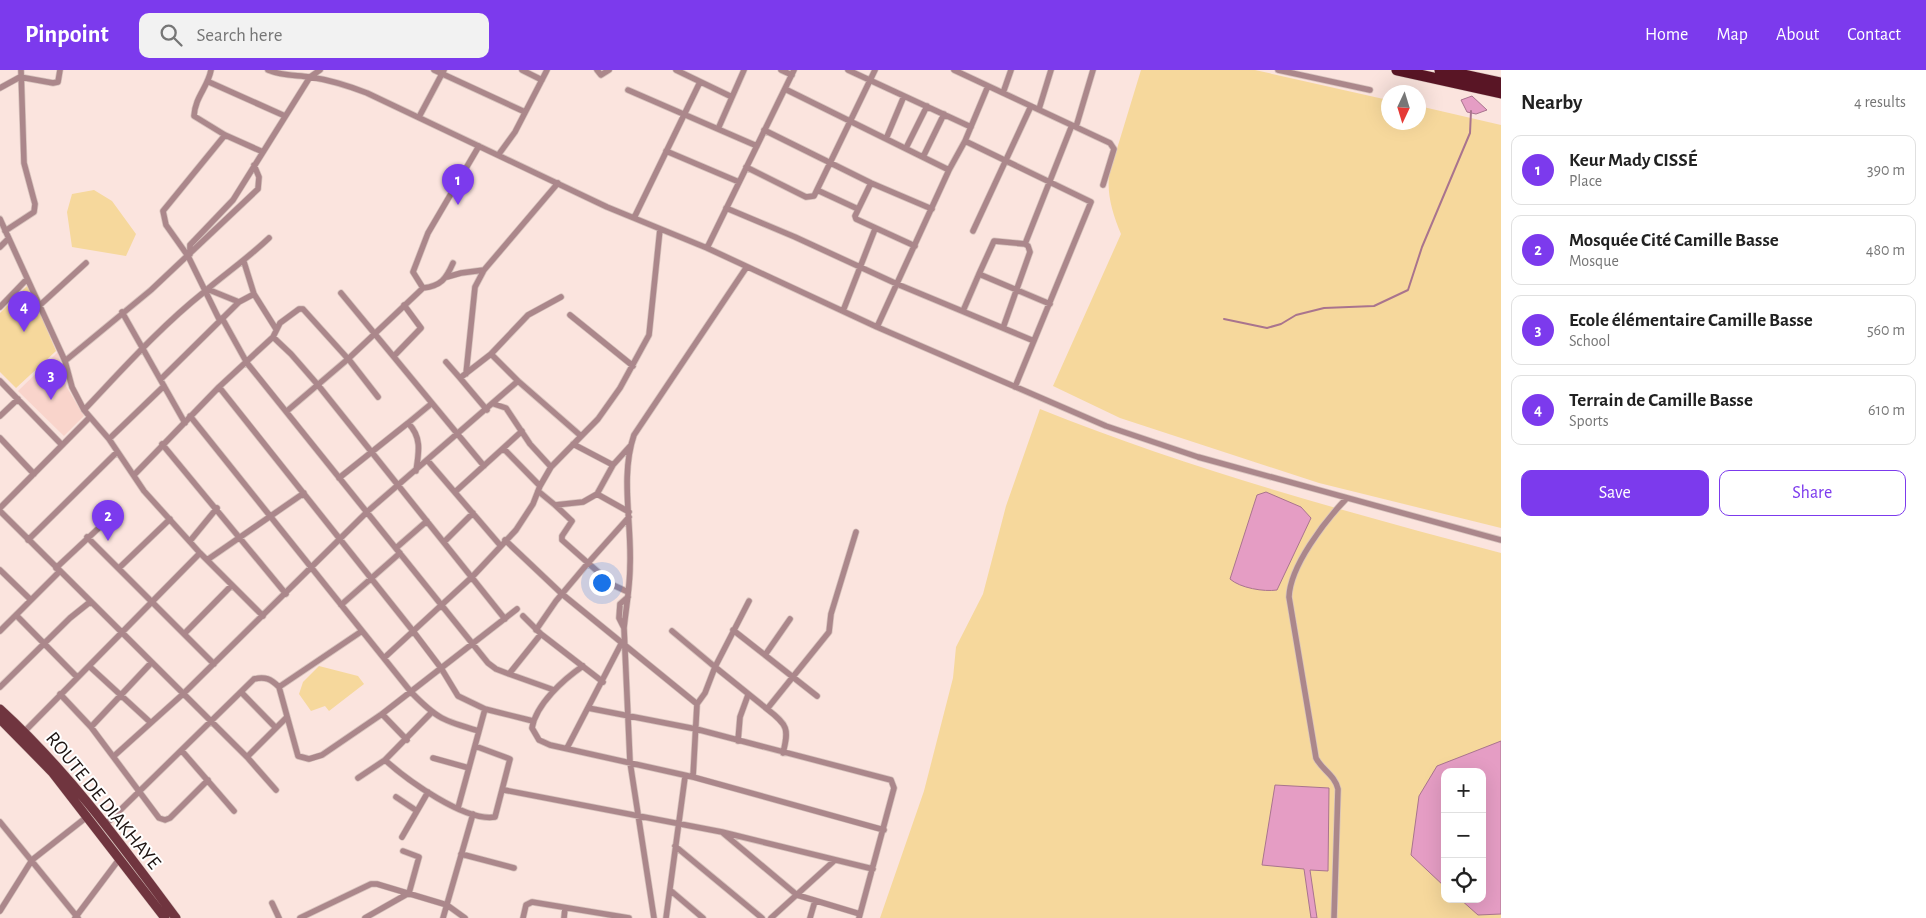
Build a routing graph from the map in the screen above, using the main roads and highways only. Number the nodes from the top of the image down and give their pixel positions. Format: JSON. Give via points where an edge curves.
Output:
{"nodes":[{"id":1,"x":1397,"y":70,"type":"edge"},
{"id":2,"x":1440,"y":70,"type":"edge"},
{"id":3,"x":1501,"y":83,"type":"edge"},
{"id":4,"x":1501,"y":93,"type":"edge"},
{"id":5,"x":0,"y":709,"type":"edge"},
{"id":6,"x":0,"y":720,"type":"edge"},
{"id":7,"x":22,"y":734,"type":"junction"},
{"id":8,"x":123,"y":854,"type":"junction"},
{"id":9,"x":165,"y":918,"type":"edge"},
{"id":10,"x":176,"y":918,"type":"edge"}],
"edges":[{"from":1,"to":4,"type":"highway"},
{"from":2,"to":3,"type":"highway"},
{"from":5,"to":7,"type":"main road","name":"ROUTE DE DIAKHAYE"},
{"from":6,"to":7,"type":"main road","name":"ROUTE DE DIAKHAYE"},
{"from":7,"to":8,"type":"main road","name":"ROUTE DE DIAKHAYE"},
{"from":7,"to":8,"type":"main road","name":"ROUTE DE DIAKHAYE","via":[[52,759],[106,824]]},
{"from":8,"to":9,"type":"main road","name":"ROUTE DE DIAKHAYE"},
{"from":8,"to":10,"type":"main road","name":"ROUTE DE DIAKHAYE"}]}
